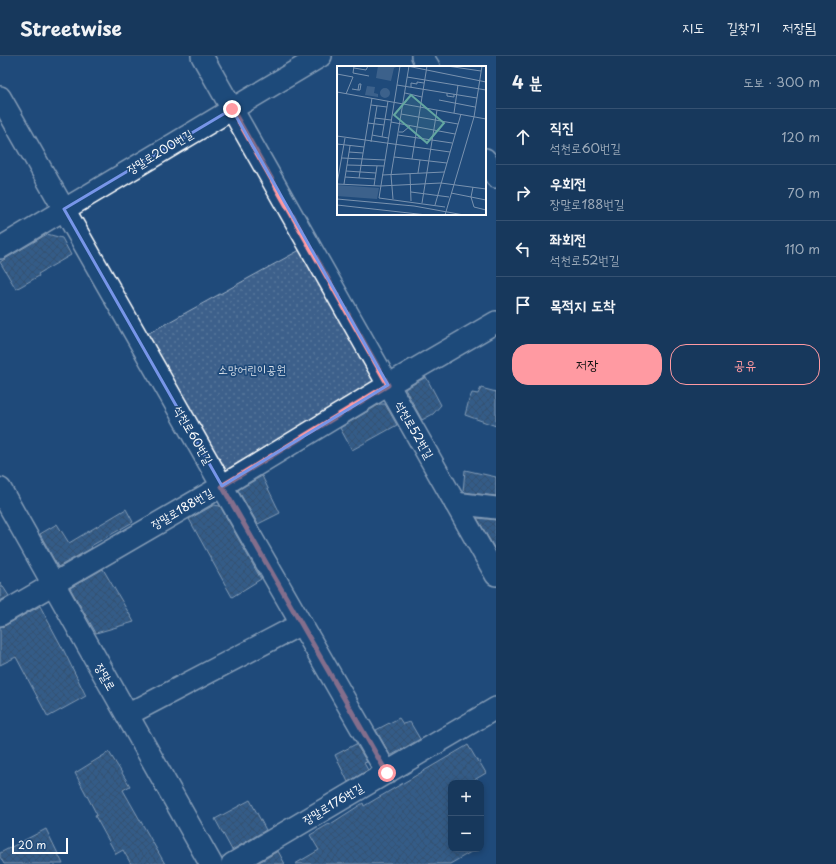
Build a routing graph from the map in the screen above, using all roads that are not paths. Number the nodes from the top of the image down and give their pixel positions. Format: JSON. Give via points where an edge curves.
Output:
{"nodes":[{"id":1,"x":202,"y":56,"type":"edge"},
{"id":2,"x":321,"y":56,"type":"edge"},
{"id":3,"x":422,"y":56,"type":"edge"},
{"id":4,"x":428,"y":66,"type":"edge"},
{"id":5,"x":0,"y":97,"type":"edge"},
{"id":6,"x":232,"y":109,"type":"junction"},
{"id":7,"x":486,"y":161,"type":"edge"},
{"id":8,"x":496,"y":177,"type":"edge"},
{"id":9,"x":64,"y":209,"type":"junction"},
{"id":10,"x":0,"y":248,"type":"edge"},
{"id":11,"x":496,"y":322,"type":"edge"},
{"id":12,"x":388,"y":385,"type":"junction"},
{"id":13,"x":222,"y":486,"type":"junction"},
{"id":14,"x":0,"y":490,"type":"edge"},
{"id":15,"x":455,"y":503,"type":"junction"},
{"id":16,"x":496,"y":508,"type":"edge"},
{"id":17,"x":496,"y":575,"type":"edge"},
{"id":18,"x":54,"y":584,"type":"junction"},
{"id":19,"x":0,"y":615,"type":"edge"},
{"id":20,"x":301,"y":624,"type":"junction"},
{"id":21,"x":496,"y":708,"type":"edge"},
{"id":22,"x":127,"y":715,"type":"junction"},
{"id":23,"x":387,"y":773,"type":"junction"},
{"id":24,"x":211,"y":864,"type":"edge"},
{"id":25,"x":232,"y":864,"type":"edge"}],
"edges":[{"from":1,"to":6,"type":"street","name":"석천로52번길"},
{"from":2,"to":6,"type":"street","name":"장말로200번길"},
{"from":3,"to":4,"type":"street"},
{"from":5,"to":9,"type":"street","name":"석천로60번길"},
{"from":6,"to":9,"type":"street","name":"장말로200번길"},
{"from":6,"to":12,"type":"street","name":"석천로52번길"},
{"from":7,"to":8,"type":"street"},
{"from":9,"to":10,"type":"street","name":"장말로200번길"},
{"from":9,"to":13,"type":"street","name":"석천로60번길"},
{"from":11,"to":12,"type":"street","name":"장말로188번길"},
{"from":12,"to":13,"type":"street","name":"장말로188번길"},
{"from":12,"to":15,"type":"street","name":"석천로52번길"},
{"from":13,"to":18,"type":"street","name":"장말로188번길"},
{"from":13,"to":20,"type":"street","name":"석천로60번길"},
{"from":14,"to":18,"type":"street","name":"장말로"},
{"from":15,"to":16,"type":"street"},
{"from":15,"to":17,"type":"street","name":"석천로52번길"},
{"from":18,"to":19,"type":"street","name":"장말로188번길"},
{"from":18,"to":22,"type":"street","name":"장말로"},
{"from":20,"to":22,"type":"street"},
{"from":20,"to":23,"type":"street","name":"석천로60번길"},
{"from":21,"to":23,"type":"street","name":"장말로176번길"},
{"from":22,"to":24,"type":"street","name":"장말로"},
{"from":23,"to":25,"type":"street","name":"장말로176번길"}]}
